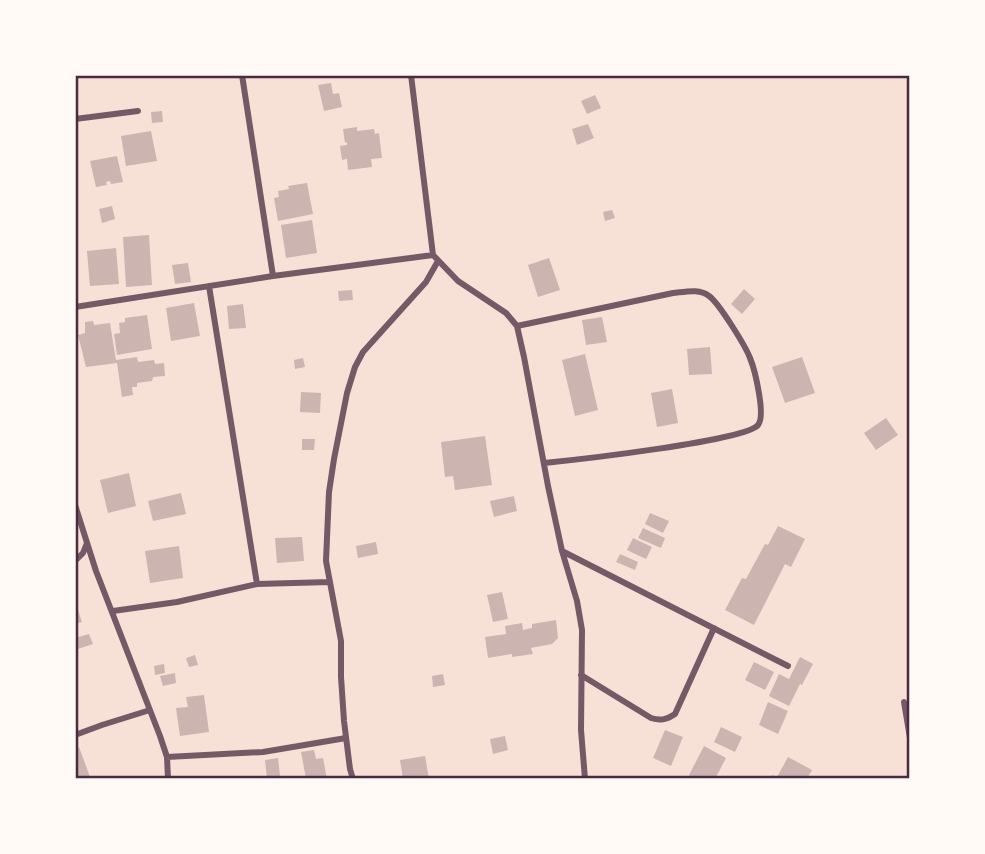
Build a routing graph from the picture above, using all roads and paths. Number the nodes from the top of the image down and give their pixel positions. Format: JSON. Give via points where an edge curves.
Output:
{"nodes":[{"id":1,"x":242,"y":75,"type":"edge"},
{"id":2,"x":411,"y":75,"type":"edge"},
{"id":3,"x":138,"y":111,"type":"dead end"},
{"id":4,"x":75,"y":119,"type":"edge"},
{"id":5,"x":436,"y":258,"type":"junction"},
{"id":6,"x":273,"y":276,"type":"junction"},
{"id":7,"x":209,"y":286,"type":"junction"},
{"id":8,"x":75,"y":307,"type":"edge"},
{"id":9,"x":517,"y":327,"type":"junction"},
{"id":10,"x":544,"y":463,"type":"junction"},
{"id":11,"x":75,"y":505,"type":"edge"},
{"id":12,"x":87,"y":541,"type":"junction"},
{"id":13,"x":562,"y":551,"type":"junction"},
{"id":14,"x":75,"y":561,"type":"edge"},
{"id":15,"x":330,"y":582,"type":"junction"},
{"id":16,"x":257,"y":584,"type":"junction"},
{"id":17,"x":113,"y":611,"type":"junction"},
{"id":18,"x":714,"y":628,"type":"junction"},
{"id":19,"x":788,"y":666,"type":"dead end"},
{"id":20,"x":581,"y":675,"type":"junction"},
{"id":21,"x":904,"y":702,"type":"dead end"},
{"id":22,"x":150,"y":710,"type":"junction"},
{"id":23,"x":75,"y":736,"type":"edge"},
{"id":24,"x":346,"y":738,"type":"junction"},
{"id":25,"x":910,"y":738,"type":"edge"},
{"id":26,"x":166,"y":757,"type":"junction"},
{"id":27,"x":585,"y":778,"type":"edge"},
{"id":28,"x":168,"y":779,"type":"edge"},
{"id":29,"x":353,"y":779,"type":"edge"},
{"id":30,"x":576,"y":779,"type":"edge"}],
"edges":[{"from":1,"to":6,"type":"street"},
{"from":2,"to":5,"type":"street"},
{"from":3,"to":4,"type":"street"},
{"from":5,"to":6,"type":"street"},
{"from":5,"to":9,"type":"street","via":[[458,281],[506,313]]},
{"from":5,"to":15,"type":"street","via":[[426,282],[363,352],[346,393],[329,492],[326,561]]},
{"from":6,"to":7,"type":"street"},
{"from":7,"to":8,"type":"street"},
{"from":7,"to":16,"type":"street"},
{"from":9,"to":10,"type":"street"},
{"from":9,"to":10,"type":"street","via":[[699,291],[710,296],[733,327],[750,358],[759,394],[762,418],[751,430]]},
{"from":10,"to":13,"type":"street"},
{"from":11,"to":12,"type":"street"},
{"from":12,"to":14,"type":"street"},
{"from":12,"to":17,"type":"street"},
{"from":13,"to":18,"type":"street"},
{"from":13,"to":20,"type":"street","via":[[582,630]]},
{"from":15,"to":16,"type":"street"},
{"from":15,"to":24,"type":"street","via":[[341,641]]},
{"from":16,"to":17,"type":"street"},
{"from":17,"to":22,"type":"street"},
{"from":18,"to":19,"type":"street"},
{"from":18,"to":20,"type":"street","via":[[675,714],[667,719],[651,718]]},
{"from":20,"to":27,"type":"street"},
{"from":21,"to":25,"type":"street"},
{"from":22,"to":23,"type":"street"},
{"from":22,"to":26,"type":"street"},
{"from":24,"to":26,"type":"street","via":[[263,752]]},
{"from":24,"to":29,"type":"street"},
{"from":26,"to":28,"type":"street"},
{"from":27,"to":30,"type":"street"}]}
